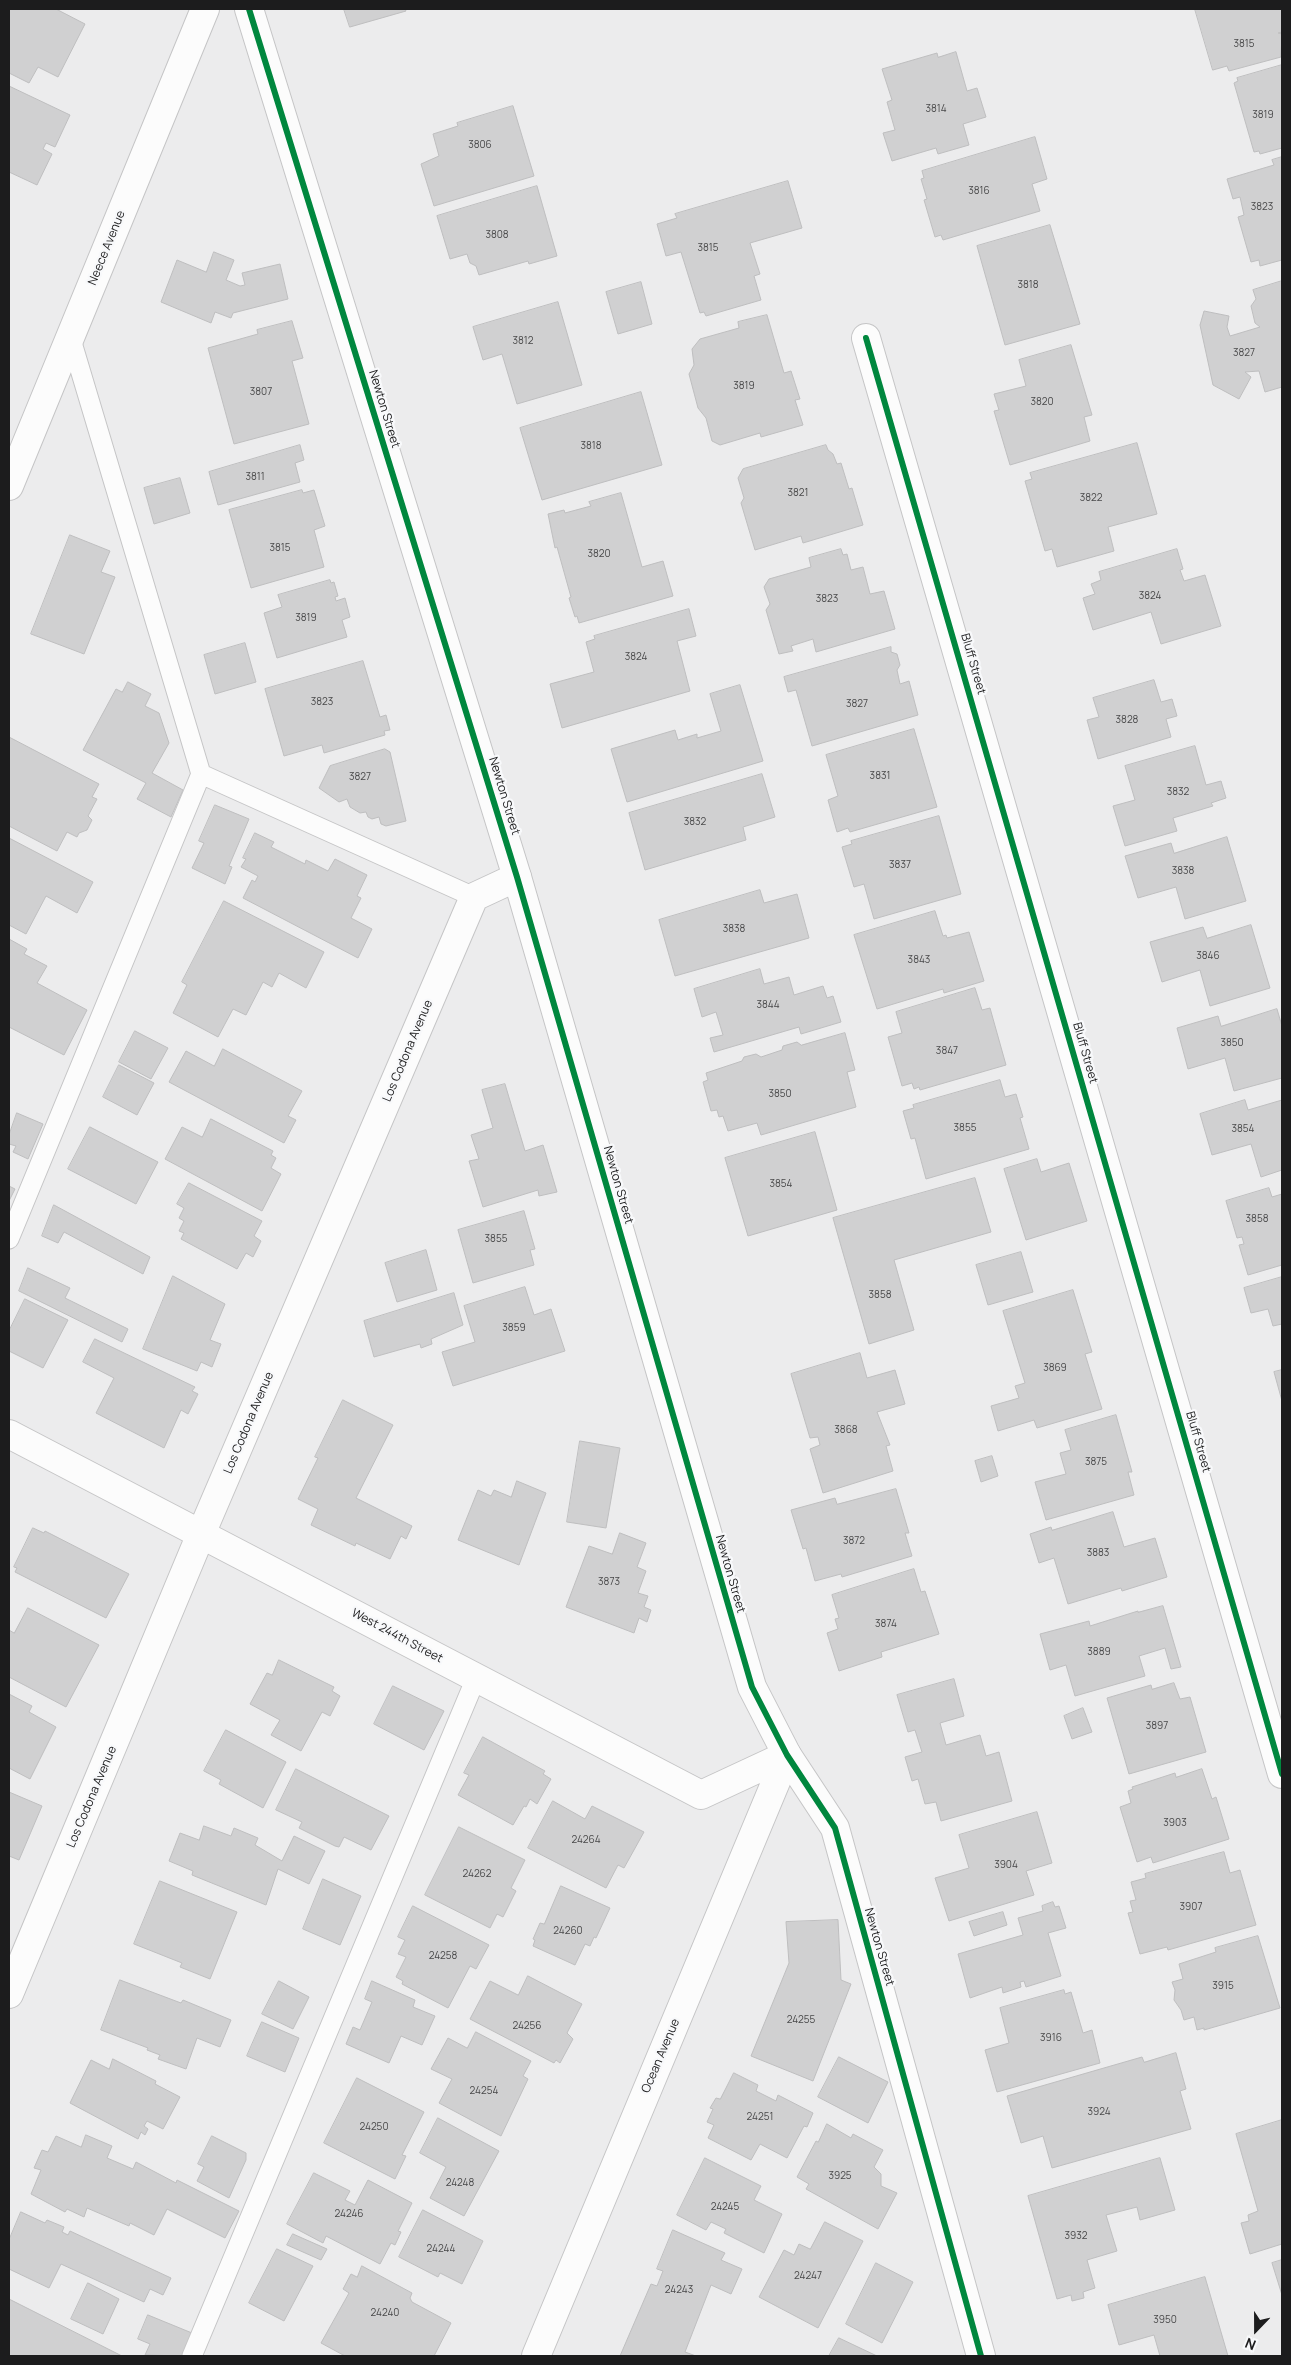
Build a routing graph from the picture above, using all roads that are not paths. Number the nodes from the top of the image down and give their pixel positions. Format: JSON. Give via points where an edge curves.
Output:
{"nodes":[{"id":1,"x":205,"y":9,"type":"edge"},
{"id":2,"x":249,"y":9,"type":"edge"},
{"id":3,"x":70,"y":336,"type":"junction"},
{"id":4,"x":866,"y":338,"type":"dead end"},
{"id":5,"x":9,"y":486,"type":"edge"},
{"id":6,"x":201,"y":774,"type":"junction"},
{"id":7,"x":517,"y":877,"type":"junction"},
{"id":8,"x":474,"y":897,"type":"junction"},
{"id":9,"x":9,"y":1239,"type":"edge"},
{"id":10,"x":9,"y":1434,"type":"edge"},
{"id":11,"x":201,"y":1534,"type":"junction"},
{"id":12,"x":476,"y":1678,"type":"junction"},
{"id":13,"x":787,"y":1755,"type":"junction"},
{"id":14,"x":1282,"y":1774,"type":"edge"},
{"id":15,"x":9,"y":1994,"type":"edge"},
{"id":16,"x":192,"y":2356,"type":"edge"},
{"id":17,"x":536,"y":2356,"type":"edge"},
{"id":18,"x":981,"y":2356,"type":"edge"}],
"edges":[{"from":1,"to":3,"type":"street","name":"Neece Avenue"},
{"from":2,"to":7,"type":"street","name":"Newton Street"},
{"from":3,"to":5,"type":"street","name":"Neece Avenue"},
{"from":3,"to":6,"type":"lane"},
{"from":4,"to":14,"type":"street","name":"Bluff Street"},
{"from":6,"to":8,"type":"lane"},
{"from":6,"to":9,"type":"lane"},
{"from":7,"to":8,"type":"street"},
{"from":7,"to":13,"type":"street","name":"Newton Street","via":[[752,1687]]},
{"from":8,"to":11,"type":"street","name":"Los Codona Avenue"},
{"from":10,"to":11,"type":"street","name":"West 244th Street"},
{"from":11,"to":12,"type":"street","name":"West 244th Street"},
{"from":11,"to":15,"type":"street","name":"Los Codona Avenue"},
{"from":12,"to":13,"type":"street","name":"West 244th Street","via":[[701,1795]]},
{"from":12,"to":16,"type":"lane"},
{"from":13,"to":17,"type":"street","name":"Ocean Avenue"},
{"from":13,"to":18,"type":"street","name":"Newton Street","via":[[835,1828]]}]}
